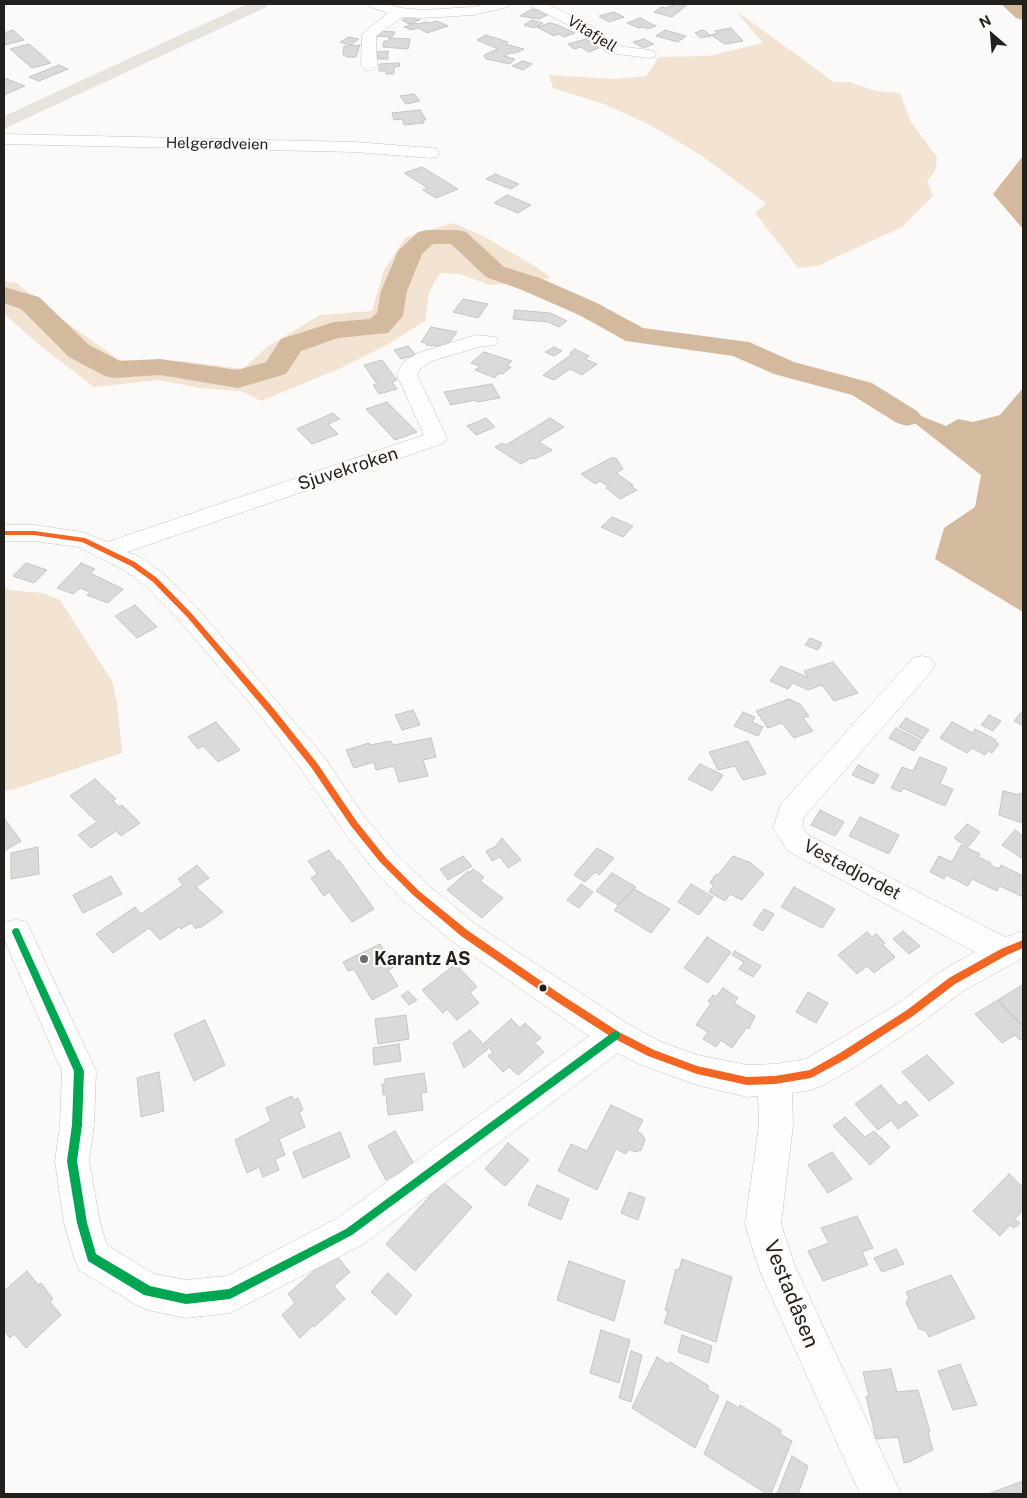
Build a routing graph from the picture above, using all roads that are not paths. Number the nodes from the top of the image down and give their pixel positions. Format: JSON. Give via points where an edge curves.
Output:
{"nodes":[{"id":1,"x":375,"y":4,"type":"edge"},
{"id":2,"x":503,"y":4,"type":"edge"},
{"id":3,"x":538,"y":4,"type":"edge"},
{"id":4,"x":255,"y":5,"type":"edge"},
{"id":5,"x":399,"y":12,"type":"junction"},
{"id":6,"x":649,"y":54,"type":"dead end"},
{"id":7,"x":369,"y":66,"type":"dead end"},
{"id":8,"x":4,"y":123,"type":"edge"},
{"id":9,"x":4,"y":139,"type":"edge"},
{"id":10,"x":431,"y":154,"type":"dead end"},
{"id":11,"x":488,"y":341,"type":"dead end"},
{"id":12,"x":4,"y":533,"type":"edge"},
{"id":13,"x":107,"y":550,"type":"junction"},
{"id":14,"x":922,"y":664,"type":"dead end"},
{"id":15,"x":16,"y":932,"type":"dead end"},
{"id":16,"x":1013,"y":948,"type":"edge"},
{"id":17,"x":616,"y":1035,"type":"junction"},
{"id":18,"x":776,"y":1080,"type":"junction"},
{"id":19,"x":881,"y":1494,"type":"edge"}],
"edges":[{"from":1,"to":5,"type":"street"},
{"from":2,"to":5,"type":"street","via":[[450,13]]},
{"from":3,"to":6,"type":"street","name":"Vitafjell","via":[[587,29],[613,50]]},
{"from":4,"to":8,"type":"main road"},
{"from":5,"to":7,"type":"street","via":[[369,34]]},
{"from":9,"to":10,"type":"street","name":"Helgerødveien","via":[[355,147]]},
{"from":11,"to":13,"type":"street","name":"Sjuvekroken","via":[[476,341],[411,366],[407,375],[436,438]]},
{"from":12,"to":13,"type":"street","via":[[58,535],[83,540]]},
{"from":13,"to":17,"type":"street","via":[[156,580],[190,616],[272,711],[377,853],[416,893],[464,933]]},
{"from":14,"to":16,"type":"street","name":"Vestadjordet","via":[[791,812],[787,828],[798,843]]},
{"from":15,"to":17,"type":"street","via":[[79,1071],[72,1161],[82,1223],[92,1257],[148,1291],[186,1299],[230,1294],[349,1232]]},
{"from":16,"to":18,"type":"street","via":[[952,981],[910,1013],[811,1074]]},
{"from":17,"to":18,"type":"street","via":[[651,1054],[697,1070],[747,1080]]},
{"from":18,"to":19,"type":"street","name":"Vestadåsen","via":[[776,1125],[763,1224],[777,1270]]}]}
